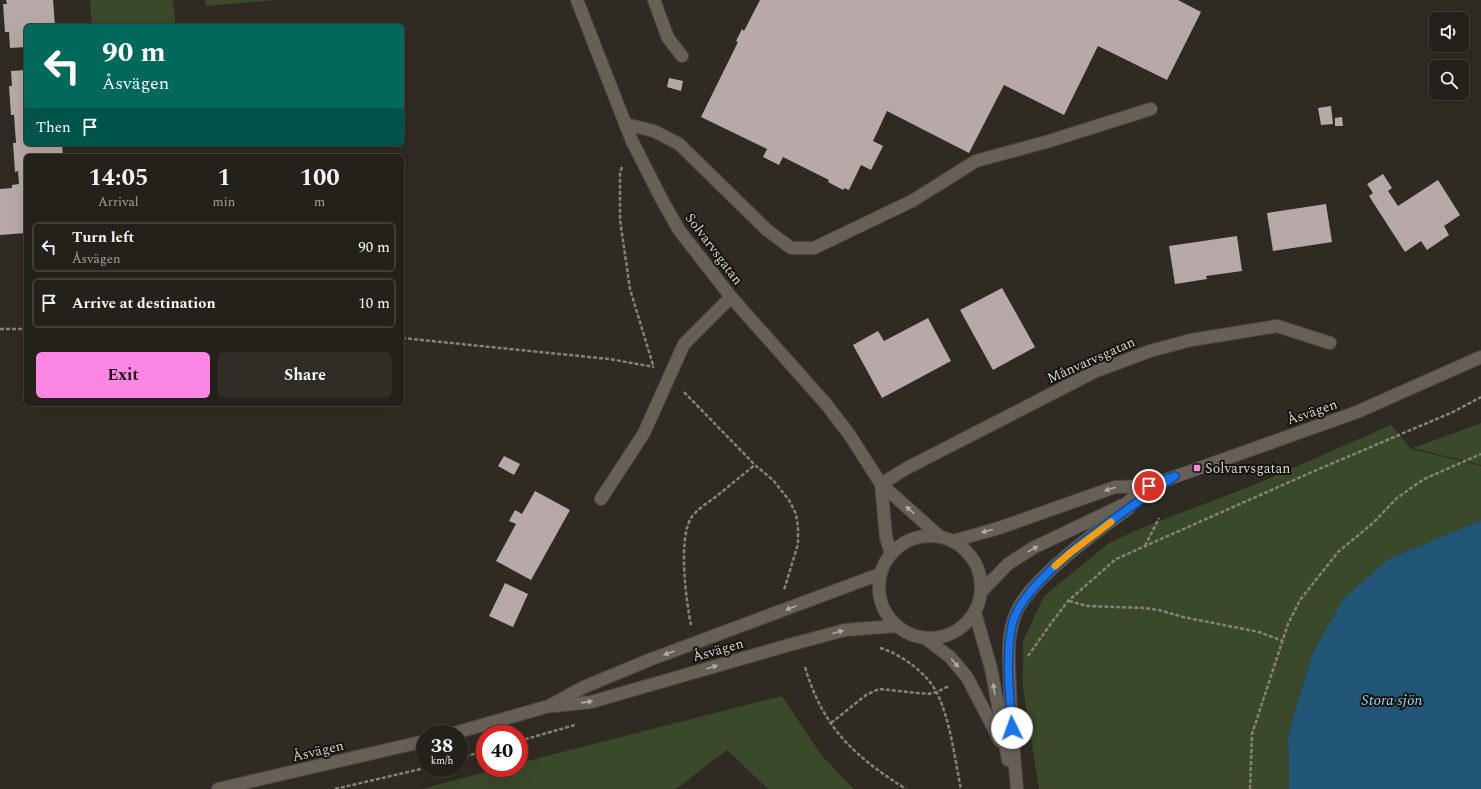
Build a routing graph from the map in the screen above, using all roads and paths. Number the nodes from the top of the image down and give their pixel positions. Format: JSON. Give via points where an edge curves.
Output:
{"nodes":[{"id":1,"x":577,"y":0,"type":"edge"},
{"id":2,"x":654,"y":0,"type":"edge"},
{"id":3,"x":682,"y":56,"type":"dead end"},
{"id":4,"x":1152,"y":109,"type":"dead end"},
{"id":5,"x":625,"y":124,"type":"junction"},
{"id":6,"x":632,"y":141,"type":"junction"},
{"id":7,"x":731,"y":297,"type":"junction"},
{"id":8,"x":0,"y":329,"type":"edge"},
{"id":9,"x":24,"y":329,"type":"edge"},
{"id":10,"x":1330,"y":343,"type":"dead end"},
{"id":11,"x":1481,"y":357,"type":"edge"},
{"id":12,"x":654,"y":367,"type":"dead end"},
{"id":13,"x":1481,"y":397,"type":"edge"},
{"id":14,"x":1481,"y":454,"type":"edge"},
{"id":15,"x":755,"y":466,"type":"dead end"},
{"id":16,"x":1175,"y":476,"type":"junction"},
{"id":17,"x":881,"y":484,"type":"junction"},
{"id":18,"x":1149,"y":486,"type":"junction"},
{"id":19,"x":601,"y":499,"type":"dead end"},
{"id":20,"x":1159,"y":518,"type":"dead end"},
{"id":21,"x":939,"y":536,"type":"junction"},
{"id":22,"x":953,"y":541,"type":"junction"},
{"id":23,"x":1145,"y":546,"type":"junction"},
{"id":24,"x":891,"y":554,"type":"junction"},
{"id":25,"x":880,"y":574,"type":"junction"},
{"id":26,"x":982,"y":591,"type":"junction"},
{"id":27,"x":1068,"y":601,"type":"junction"},
{"id":28,"x":975,"y":613,"type":"junction"},
{"id":29,"x":691,"y":626,"type":"dead end"},
{"id":30,"x":897,"y":626,"type":"junction"},
{"id":31,"x":926,"y":638,"type":"junction"},
{"id":32,"x":1283,"y":641,"type":"junction"},
{"id":33,"x":875,"y":646,"type":"dead end"},
{"id":34,"x":1009,"y":663,"type":"junction"},
{"id":35,"x":805,"y":667,"type":"dead end"},
{"id":36,"x":967,"y":677,"type":"junction"},
{"id":37,"x":937,"y":692,"type":"junction"},
{"id":38,"x":549,"y":706,"type":"junction"},
{"id":39,"x":830,"y":723,"type":"junction"},
{"id":40,"x":577,"y":724,"type":"dead end"},
{"id":41,"x":468,"y":729,"type":"edge"},
{"id":42,"x":528,"y":738,"type":"edge"},
{"id":43,"x":416,"y":743,"type":"edge"},
{"id":44,"x":1007,"y":755,"type":"junction"},
{"id":45,"x":416,"y":770,"type":"edge"},
{"id":46,"x":218,"y":789,"type":"edge"},
{"id":47,"x":335,"y":789,"type":"edge"},
{"id":48,"x":906,"y":789,"type":"edge"},
{"id":49,"x":962,"y":789,"type":"edge"},
{"id":50,"x":1016,"y":789,"type":"edge"},
{"id":51,"x":1250,"y":789,"type":"edge"}],
"edges":[{"from":1,"to":5,"type":"street","name":"Solvarvsgatan"},
{"from":2,"to":3,"type":"street","via":[[668,38]]},
{"from":4,"to":5,"type":"street","via":[[976,161],[912,201],[814,248],[791,248],[766,230],[679,144],[654,131]]},
{"from":5,"to":6,"type":"street","name":"Solvarvsgatan"},
{"from":6,"to":7,"type":"street","name":"Solvarvsgatan","via":[[679,230]]},
{"from":6,"to":12,"type":"path","via":[[620,173],[620,220],[630,288]]},
{"from":7,"to":17,"type":"street","name":"Solvarvsgatan","via":[[826,404]]},
{"from":7,"to":19,"type":"street","via":[[684,344],[644,432]]},
{"from":8,"to":9,"type":"path"},
{"from":10,"to":17,"type":"street","name":"Månvarvsgatan","via":[[1277,326],[1191,340],[1150,351],[1094,372],[907,468]]},
{"from":11,"to":16,"type":"street","name":"Åsvägen","via":[[1357,412]]},
{"from":13,"to":23,"type":"path","via":[[1453,412]]},
{"from":14,"to":32,"type":"path","via":[[1424,479],[1398,498],[1338,552],[1300,600]]},
{"from":15,"to":29,"type":"path","via":[[701,508],[691,518],[686,529],[686,601]]},
{"from":16,"to":18,"type":"street","name":"Åsvägen"},
{"from":16,"to":34,"type":"street","via":[[1070,553],[1038,582],[1016,612],[1012,625]]},
{"from":21,"to":17,"type":"street","one_way":true},
{"from":17,"to":24,"type":"street","via":[[886,537]]},
{"from":18,"to":22,"type":"street","name":"Åsvägen","one_way":true,"via":[[1115,487],[999,528]]},
{"from":26,"to":18,"type":"street","name":"Åsvägen","one_way":true,"via":[[1008,564],[1033,548],[1125,504]]},
{"from":20,"to":23,"type":"path"},
{"from":21,"to":22,"type":"street"},
{"from":21,"to":24,"type":"street","via":[[916,537],[902,544]]},
{"from":22,"to":26,"type":"street","via":[[966,550],[975,562],[981,576]]},
{"from":23,"to":27,"type":"path","via":[[1116,559]]},
{"from":24,"to":25,"type":"street"},
{"from":25,"to":30,"type":"street","via":[[882,606]]},
{"from":25,"to":38,"type":"street","name":"Åsvägen","one_way":true,"via":[[649,660],[584,687]]},
{"from":26,"to":28,"type":"street"},
{"from":27,"to":32,"type":"path","via":[[1087,606],[1159,610],[1183,618],[1259,632]]},
{"from":27,"to":34,"type":"path","via":[[1032,652],[1025,659]]},
{"from":28,"to":31,"type":"street","via":[[954,633],[940,638]]},
{"from":44,"to":28,"type":"street","one_way":true,"via":[[991,668]]},
{"from":30,"to":31,"type":"street","via":[[910,634]]},
{"from":38,"to":30,"type":"street","name":"Åsvägen","one_way":true,"via":[[591,702],[845,630]]},
{"from":31,"to":36,"type":"street","one_way":true,"via":[[950,657]]},
{"from":32,"to":51,"type":"path","via":[[1252,734]]},
{"from":33,"to":37,"type":"path","via":[[902,657],[923,675]]},
{"from":34,"to":50,"type":"street"},
{"from":35,"to":39,"type":"path"},
{"from":36,"to":37,"type":"path"},
{"from":36,"to":44,"type":"street"},
{"from":37,"to":39,"type":"path","via":[[928,694],[879,689],[866,695]]},
{"from":37,"to":49,"type":"path","via":[[945,714]]},
{"from":38,"to":41,"type":"street","name":"Åsvägen"},
{"from":39,"to":48,"type":"path","via":[[857,754]]},
{"from":40,"to":42,"type":"path"},
{"from":43,"to":46,"type":"street","name":"Åsvägen"},
{"from":44,"to":50,"type":"street"},
{"from":45,"to":47,"type":"path"}]}
